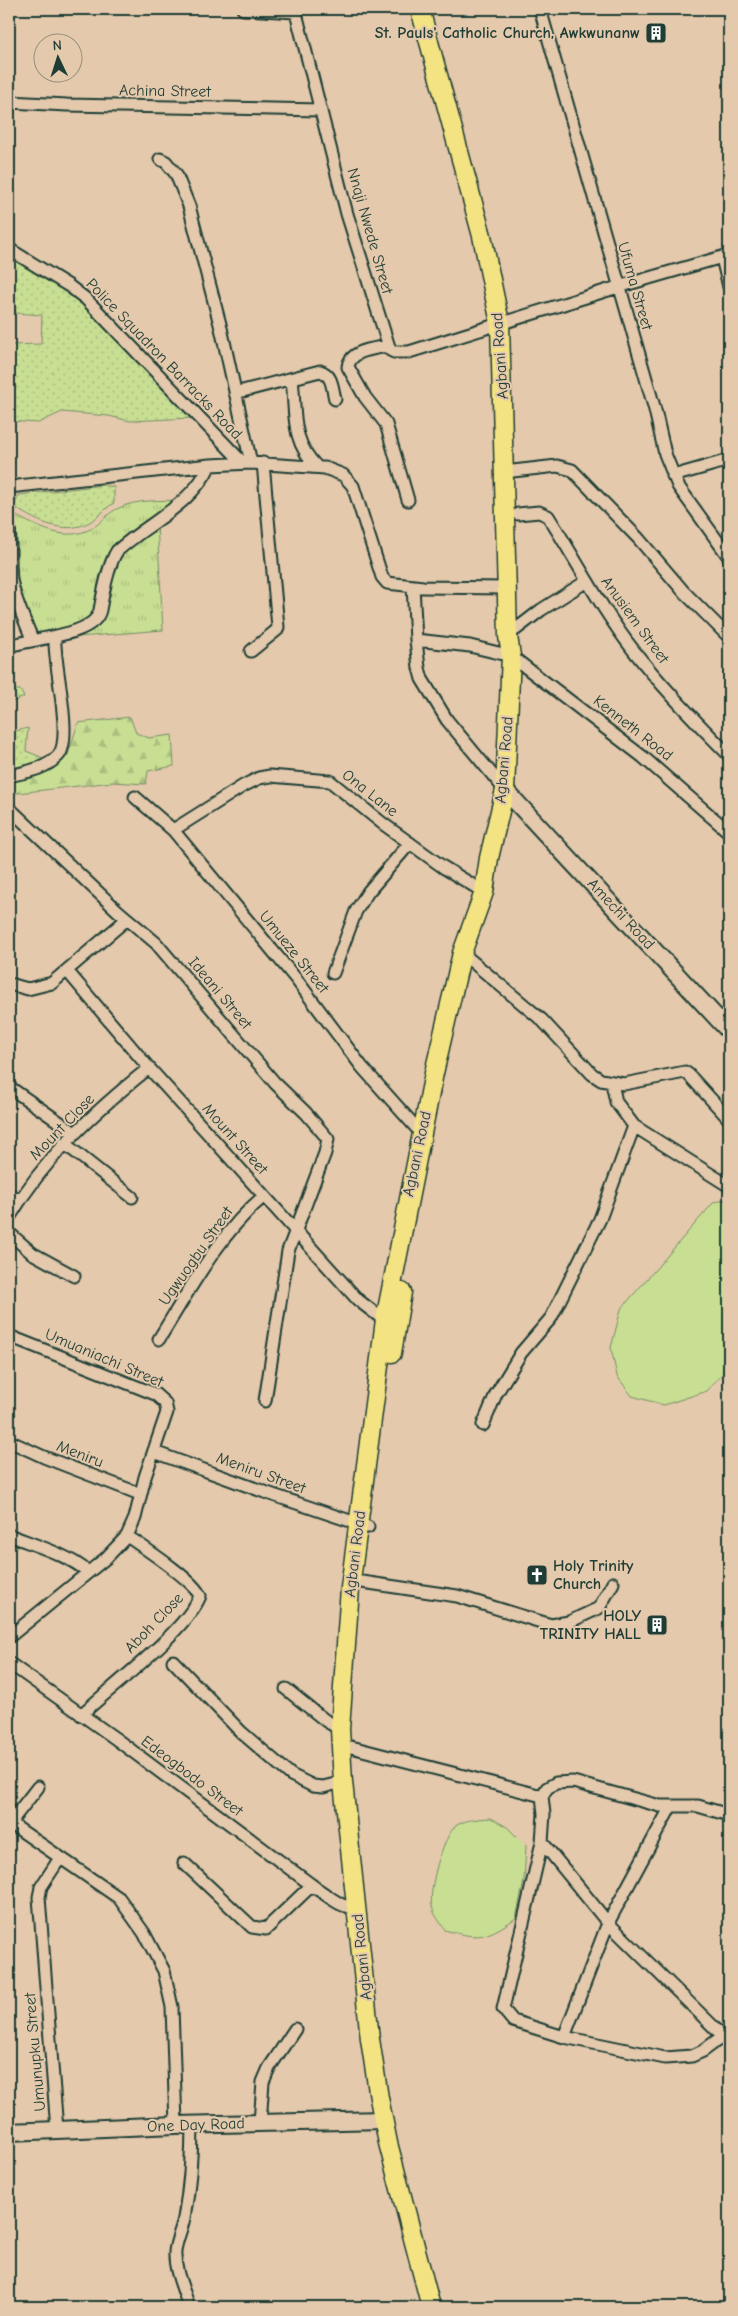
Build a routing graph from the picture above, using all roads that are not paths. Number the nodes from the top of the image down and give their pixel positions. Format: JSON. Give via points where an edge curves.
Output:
{"nodes":[{"id":1,"x":243,"y":9,"type":"edge"},
{"id":2,"x":420,"y":9,"type":"edge"},
{"id":3,"x":432,"y":9,"type":"edge"},
{"id":4,"x":540,"y":9,"type":"edge"},
{"id":5,"x":296,"y":10,"type":"edge"},
{"id":6,"x":9,"y":102,"type":"edge"},
{"id":7,"x":321,"y":110,"type":"junction"},
{"id":8,"x":160,"y":159,"type":"dead end"},
{"id":9,"x":9,"y":249,"type":"edge"},
{"id":10,"x":726,"y":256,"type":"edge"},
{"id":11,"x":618,"y":287,"type":"junction"},
{"id":12,"x":729,"y":287,"type":"edge"},
{"id":13,"x":505,"y":322,"type":"junction"},
{"id":14,"x":387,"y":346,"type":"junction"},
{"id":15,"x":292,"y":379,"type":"junction"},
{"id":16,"x":235,"y":393,"type":"junction"},
{"id":17,"x":334,"y":399,"type":"dead end"},
{"id":18,"x":729,"y":460,"type":"edge"},
{"id":19,"x":252,"y":463,"type":"junction"},
{"id":20,"x":210,"y":464,"type":"junction"},
{"id":21,"x":317,"y":467,"type":"junction"},
{"id":22,"x":513,"y":471,"type":"junction"},
{"id":23,"x":673,"y":476,"type":"junction"},
{"id":24,"x":9,"y":487,"type":"edge"},
{"id":25,"x":408,"y":500,"type":"dead end"},
{"id":26,"x":518,"y":514,"type":"junction"},
{"id":27,"x":9,"y":527,"type":"edge"},
{"id":28,"x":727,"y":550,"type":"edge"},
{"id":29,"x":587,"y":582,"type":"junction"},
{"id":30,"x":413,"y":586,"type":"junction"},
{"id":31,"x":506,"y":588,"type":"junction"},
{"id":32,"x":515,"y":630,"type":"junction"},
{"id":33,"x":729,"y":637,"type":"edge"},
{"id":34,"x":55,"y":638,"type":"junction"},
{"id":35,"x":32,"y":639,"type":"junction"},
{"id":36,"x":416,"y":640,"type":"junction"},
{"id":37,"x":9,"y":646,"type":"edge"},
{"id":38,"x":251,"y":651,"type":"dead end"},
{"id":39,"x":514,"y":658,"type":"junction"},
{"id":40,"x":729,"y":755,"type":"edge"},
{"id":41,"x":9,"y":776,"type":"edge"},
{"id":42,"x":508,"y":794,"type":"junction"},
{"id":43,"x":135,"y":797,"type":"dead end"},
{"id":44,"x":9,"y":808,"type":"edge"},
{"id":45,"x":173,"y":830,"type":"junction"},
{"id":46,"x":729,"y":832,"type":"edge"},
{"id":47,"x":410,"y":843,"type":"junction"},
{"id":48,"x":484,"y":892,"type":"junction"},
{"id":49,"x":127,"y":919,"type":"junction"},
{"id":50,"x":466,"y":956,"type":"junction"},
{"id":51,"x":68,"y":972,"type":"junction"},
{"id":52,"x":332,"y":973,"type":"dead end"},
{"id":53,"x":9,"y":984,"type":"edge"},
{"id":54,"x":729,"y":1031,"type":"edge"},
{"id":55,"x":149,"y":1068,"type":"junction"},
{"id":56,"x":612,"y":1083,"type":"junction"},
{"id":57,"x":9,"y":1087,"type":"edge"},
{"id":58,"x":729,"y":1119,"type":"edge"},
{"id":59,"x":634,"y":1126,"type":"junction"},
{"id":60,"x":75,"y":1133,"type":"junction"},
{"id":61,"x":421,"y":1133,"type":"junction"},
{"id":62,"x":64,"y":1144,"type":"junction"},
{"id":63,"x":729,"y":1186,"type":"edge"},
{"id":64,"x":9,"y":1194,"type":"edge"},
{"id":65,"x":264,"y":1196,"type":"junction"},
{"id":66,"x":132,"y":1197,"type":"dead end"},
{"id":67,"x":20,"y":1201,"type":"junction"},
{"id":68,"x":9,"y":1218,"type":"edge"},
{"id":69,"x":9,"y":1233,"type":"edge"},
{"id":70,"x":296,"y":1233,"type":"junction"},
{"id":71,"x":74,"y":1276,"type":"dead end"},
{"id":72,"x":390,"y":1325,"type":"junction"},
{"id":73,"x":9,"y":1336,"type":"edge"},
{"id":74,"x":159,"y":1339,"type":"dead end"},
{"id":75,"x":265,"y":1401,"type":"dead end"},
{"id":76,"x":483,"y":1425,"type":"dead end"},
{"id":77,"x":9,"y":1442,"type":"edge"},
{"id":78,"x":154,"y":1452,"type":"junction"},
{"id":79,"x":140,"y":1494,"type":"junction"},
{"id":80,"x":363,"y":1526,"type":"junction"},
{"id":81,"x":9,"y":1535,"type":"edge"},
{"id":82,"x":127,"y":1536,"type":"junction"},
{"id":83,"x":88,"y":1572,"type":"junction"},
{"id":84,"x":362,"y":1582,"type":"junction"},
{"id":85,"x":613,"y":1583,"type":"dead end"},
{"id":86,"x":9,"y":1637,"type":"edge"},
{"id":87,"x":173,"y":1661,"type":"dead end"},
{"id":88,"x":9,"y":1663,"type":"edge"},
{"id":89,"x":286,"y":1689,"type":"dead end"},
{"id":90,"x":82,"y":1715,"type":"junction"},
{"id":91,"x":340,"y":1729,"type":"junction"},
{"id":92,"x":351,"y":1747,"type":"junction"},
{"id":93,"x":343,"y":1782,"type":"junction"},
{"id":94,"x":38,"y":1787,"type":"dead end"},
{"id":95,"x":542,"y":1796,"type":"junction"},
{"id":96,"x":670,"y":1808,"type":"junction"},
{"id":97,"x":729,"y":1815,"type":"edge"},
{"id":98,"x":9,"y":1823,"type":"edge"},
{"id":99,"x":542,"y":1842,"type":"junction"},
{"id":100,"x":60,"y":1858,"type":"junction"},
{"id":101,"x":184,"y":1863,"type":"dead end"},
{"id":102,"x":312,"y":1885,"type":"junction"},
{"id":103,"x":357,"y":1907,"type":"junction"},
{"id":104,"x":608,"y":1923,"type":"junction"},
{"id":105,"x":295,"y":2029,"type":"dead end"},
{"id":106,"x":564,"y":2037,"type":"junction"},
{"id":107,"x":726,"y":2039,"type":"edge"},
{"id":108,"x":389,"y":2121,"type":"junction"},
{"id":109,"x":260,"y":2123,"type":"junction"},
{"id":110,"x":184,"y":2125,"type":"junction"},
{"id":111,"x":57,"y":2130,"type":"junction"},
{"id":112,"x":9,"y":2132,"type":"edge"},
{"id":113,"x":186,"y":2307,"type":"edge"},
{"id":114,"x":431,"y":2307,"type":"edge"},
{"id":115,"x":443,"y":2307,"type":"edge"}],
"edges":[{"from":1,"to":5,"type":"street"},
{"from":2,"to":13,"type":"main road","name":"Agbani Road"},
{"from":3,"to":13,"type":"main road","name":"Agbani Road","via":[[499,262]]},
{"from":4,"to":11,"type":"street","name":"Ufuma Street"},
{"from":5,"to":7,"type":"street","name":"Nnaji Nwede Street"},
{"from":6,"to":7,"type":"street","name":"Achina Street"},
{"from":7,"to":14,"type":"street","name":"Nnaji Nwede Street","via":[[347,214]]},
{"from":8,"to":16,"type":"street","name":"Police Squadron Barracks Road","via":[[176,174],[187,198]]},
{"from":9,"to":19,"type":"street","name":"Police Squadron Barracks Road","via":[[86,299]]},
{"from":10,"to":11,"type":"street"},
{"from":10,"to":12,"type":"street"},
{"from":11,"to":13,"type":"street"},
{"from":11,"to":23,"type":"street","name":"Ufuma Street"},
{"from":13,"to":14,"type":"street","via":[[409,352],[394,352]]},
{"from":13,"to":22,"type":"main road","name":"Agbani Road"},
{"from":13,"to":31,"type":"main road","name":"Agbani Road"},
{"from":14,"to":25,"type":"street","via":[[355,354],[348,367],[386,424]]},
{"from":15,"to":16,"type":"street","name":"Police Squadron Barracks Road"},
{"from":15,"to":17,"type":"street","name":"Police Squadron Barracks Road","via":[[323,372],[331,380]]},
{"from":15,"to":21,"type":"street","via":[[293,418],[297,433],[305,452]]},
{"from":16,"to":19,"type":"street","name":"Police Squadron Barracks Road"},
{"from":18,"to":23,"type":"street"},
{"from":19,"to":20,"type":"street"},
{"from":19,"to":21,"type":"street"},
{"from":19,"to":38,"type":"street","name":"Police Squadron Barracks Road","via":[[278,626]]},
{"from":20,"to":24,"type":"street"},
{"from":20,"to":34,"type":"street","via":[[190,496],[118,551],[111,563],[98,616],[88,624]]},
{"from":21,"to":30,"type":"street","via":[[343,475],[353,486],[384,580],[394,585]]},
{"from":22,"to":26,"type":"main road","name":"Agbani Road","via":[[513,494]]},
{"from":22,"to":33,"type":"street","via":[[558,466],[572,470]]},
{"from":23,"to":28,"type":"street","name":"Ufuma Street","via":[[692,509]]},
{"from":26,"to":29,"type":"street","name":"Anusiem Street","via":[[539,512],[548,516]]},
{"from":26,"to":32,"type":"main road","name":"Agbani Road","via":[[514,536]]},
{"from":27,"to":35,"type":"street","via":[[13,589]]},
{"from":29,"to":32,"type":"street","via":[[540,610]]},
{"from":29,"to":40,"type":"street","name":"Anusiem Street","via":[[638,656]]},
{"from":30,"to":31,"type":"street"},
{"from":30,"to":36,"type":"street"},
{"from":31,"to":39,"type":"main road","name":"Agbani Road","via":[[508,636]]},
{"from":32,"to":39,"type":"main road","name":"Agbani Road"},
{"from":34,"to":35,"type":"street"},
{"from":34,"to":41,"type":"street","via":[[64,736],[60,755],[40,768]]},
{"from":35,"to":37,"type":"street"},
{"from":36,"to":39,"type":"street","via":[[470,646]]},
{"from":36,"to":42,"type":"street","via":[[422,679],[447,720]]},
{"from":39,"to":42,"type":"main road","name":"Agbani Road","via":[[516,740]]},
{"from":39,"to":46,"type":"street","name":"Kenneth Road","via":[[643,757]]},
{"from":42,"to":48,"type":"main road","name":"Agbani Road","via":[[489,858]]},
{"from":42,"to":50,"type":"main road","name":"Agbani Road"},
{"from":42,"to":54,"type":"main road","name":"Amechi Road"},
{"from":43,"to":45,"type":"street","name":"Umueze Street"},
{"from":44,"to":49,"type":"street","name":"Ideani Street"},
{"from":45,"to":47,"type":"street","name":"Ona Lane","via":[[252,781],[270,776],[308,778],[334,782]]},
{"from":45,"to":61,"type":"street","name":"Umueze Street","via":[[296,979],[362,1067]]},
{"from":47,"to":48,"type":"street","name":"Ona Lane"},
{"from":47,"to":52,"type":"street","via":[[356,911]]},
{"from":48,"to":50,"type":"main road","name":"Agbani Road"},
{"from":49,"to":51,"type":"street"},
{"from":49,"to":70,"type":"street","name":"Ideani Street","via":[[156,943],[275,1082],[327,1137],[325,1152]]},
{"from":50,"to":56,"type":"street","via":[[542,1020],[592,1074]]},
{"from":50,"to":61,"type":"main road","name":"Agbani Road"},
{"from":50,"to":72,"type":"main road","name":"Agbani Road"},
{"from":51,"to":53,"type":"street","via":[[40,987],[23,988]]},
{"from":51,"to":55,"type":"street","name":"Mount Street"},
{"from":55,"to":60,"type":"street","name":"Mount Close"},
{"from":55,"to":65,"type":"street","name":"Mount Street"},
{"from":56,"to":58,"type":"street","via":[[624,1084],[685,1072]]},
{"from":56,"to":59,"type":"street","via":[[616,1102]]},
{"from":57,"to":60,"type":"street"},
{"from":59,"to":63,"type":"street"},
{"from":59,"to":76,"type":"street","via":[[600,1219],[551,1318],[521,1353],[496,1394]]},
{"from":60,"to":62,"type":"street","name":"Mount Close"},
{"from":61,"to":72,"type":"main road","name":"Agbani Road"},
{"from":62,"to":66,"type":"street"},
{"from":62,"to":67,"type":"street","name":"Mount Close"},
{"from":64,"to":67,"type":"street"},
{"from":65,"to":70,"type":"street","name":"Mount Street"},
{"from":65,"to":74,"type":"street","name":"Ugwuogbu Street","via":[[236,1223],[202,1269]]},
{"from":67,"to":68,"type":"street","name":"Mount Close"},
{"from":69,"to":71,"type":"street","via":[[32,1253]]},
{"from":70,"to":72,"type":"street","name":"Mount Street","via":[[358,1300]]},
{"from":70,"to":75,"type":"street","via":[[282,1279]]},
{"from":72,"to":80,"type":"main road","name":"Agbani Road"},
{"from":73,"to":78,"type":"street","name":"Umuaniachi Street","via":[[161,1398],[168,1412]]},
{"from":77,"to":79,"type":"street","name":"Meniru"},
{"from":78,"to":79,"type":"street","name":"Umuaniachi Street"},
{"from":78,"to":80,"type":"street","name":"Meniru Street"},
{"from":79,"to":82,"type":"street","name":"Umuaniachi Street"},
{"from":80,"to":84,"type":"main road","name":"Agbani Road"},
{"from":80,"to":91,"type":"main road","name":"Agbani Road","via":[[350,1588]]},
{"from":81,"to":83,"type":"street","via":[[60,1556]]},
{"from":82,"to":83,"type":"street"},
{"from":82,"to":90,"type":"street","name":"Aboh Close","via":[[167,1564],[196,1589],[199,1598],[167,1638]]},
{"from":83,"to":86,"type":"street"},
{"from":84,"to":85,"type":"street","via":[[457,1596],[552,1626],[599,1608]]},
{"from":84,"to":92,"type":"main road","name":"Agbani Road","via":[[353,1667]]},
{"from":87,"to":93,"type":"street","via":[[241,1732],[291,1775],[313,1786]]},
{"from":88,"to":90,"type":"street","name":"Edeogbodo Street"},
{"from":89,"to":91,"type":"street"},
{"from":90,"to":102,"type":"street","name":"Edeogbodo Street"},
{"from":91,"to":93,"type":"main road","name":"Agbani Road"},
{"from":92,"to":95,"type":"street"},
{"from":92,"to":108,"type":"main road","name":"Agbani Road"},
{"from":93,"to":103,"type":"main road","name":"Agbani Road"},
{"from":94,"to":98,"type":"street"},
{"from":95,"to":96,"type":"street","via":[[552,1785],[573,1782]]},
{"from":95,"to":99,"type":"street"},
{"from":96,"to":97,"type":"street","via":[[698,1806]]},
{"from":96,"to":104,"type":"street"},
{"from":98,"to":100,"type":"street"},
{"from":99,"to":104,"type":"street"},
{"from":99,"to":106,"type":"street","via":[[504,2009],[513,2021]]},
{"from":100,"to":110,"type":"street","via":[[119,1898],[144,1933],[164,1971],[172,2007]]},
{"from":100,"to":111,"type":"street","name":"Umunupku Street","via":[[41,1887],[39,1897]]},
{"from":101,"to":102,"type":"street","via":[[252,1927],[260,1930],[266,1929]]},
{"from":102,"to":103,"type":"street","name":"Edeogbodo Street","via":[[343,1905]]},
{"from":103,"to":108,"type":"main road","name":"Agbani Road","via":[[370,2039]]},
{"from":104,"to":106,"type":"street"},
{"from":104,"to":107,"type":"street"},
{"from":105,"to":109,"type":"street","via":[[263,2082]]},
{"from":106,"to":107,"type":"street","via":[[664,2058],[692,2056]]},
{"from":108,"to":109,"type":"main road","name":"One Day Road"},
{"from":108,"to":114,"type":"main road","name":"Agbani Road"},
{"from":108,"to":115,"type":"main road","name":"Agbani Road","via":[[406,2170]]},
{"from":109,"to":110,"type":"main road","name":"One Day Road"},
{"from":110,"to":111,"type":"main road","name":"One Day Road"},
{"from":110,"to":113,"type":"street","via":[[192,2166],[183,2226],[175,2251]]},
{"from":111,"to":112,"type":"main road","name":"One Day Road"}]}
